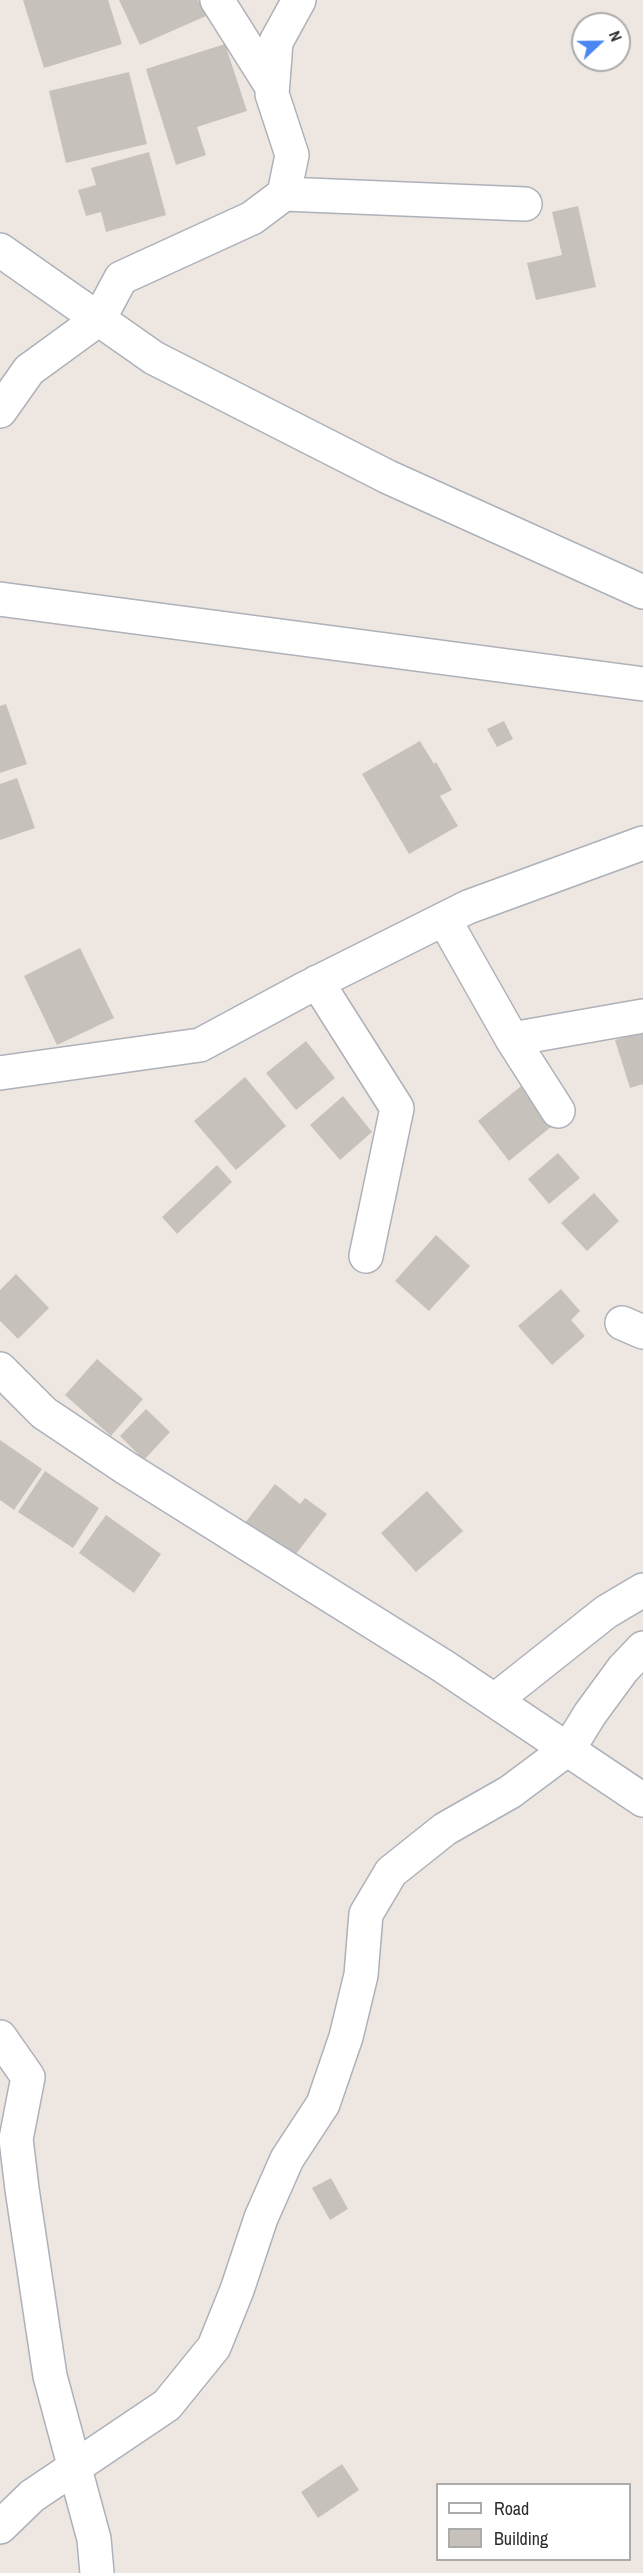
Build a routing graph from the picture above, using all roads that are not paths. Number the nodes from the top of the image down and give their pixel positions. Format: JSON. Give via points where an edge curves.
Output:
{"nodes":[{"id":1,"x":217,"y":0,"type":"edge"},
{"id":2,"x":299,"y":0,"type":"edge"},
{"id":3,"x":272,"y":87,"type":"junction"},
{"id":4,"x":284,"y":194,"type":"junction"},
{"id":5,"x":525,"y":204,"type":"dead end"},
{"id":6,"x":0,"y":250,"type":"edge"},
{"id":7,"x":99,"y":319,"type":"junction"},
{"id":8,"x":0,"y":411,"type":"edge"},
{"id":9,"x":643,"y":592,"type":"edge"},
{"id":10,"x":0,"y":599,"type":"edge"},
{"id":11,"x":643,"y":684,"type":"edge"},
{"id":12,"x":643,"y":843,"type":"edge"},
{"id":13,"x":444,"y":919,"type":"junction"},
{"id":14,"x":317,"y":982,"type":"junction"},
{"id":15,"x":643,"y":1016,"type":"edge"},
{"id":16,"x":512,"y":1039,"type":"junction"},
{"id":17,"x":0,"y":1073,"type":"edge"},
{"id":18,"x":558,"y":1111,"type":"dead end"},
{"id":19,"x":366,"y":1256,"type":"dead end"},
{"id":20,"x":0,"y":1369,"type":"edge"},
{"id":21,"x":643,"y":1590,"type":"edge"},
{"id":22,"x":643,"y":1648,"type":"edge"},
{"id":23,"x":495,"y":1700,"type":"junction"},
{"id":24,"x":569,"y":1748,"type":"junction"},
{"id":25,"x":643,"y":1800,"type":"edge"},
{"id":26,"x":0,"y":2037,"type":"edge"},
{"id":27,"x":76,"y":2466,"type":"junction"},
{"id":28,"x":0,"y":2527,"type":"edge"},
{"id":29,"x":97,"y":2573,"type":"edge"}],
"edges":[{"from":1,"to":3,"type":"street"},
{"from":2,"to":3,"type":"street","via":[[276,42]]},
{"from":3,"to":4,"type":"street","via":[[292,156]]},
{"from":4,"to":5,"type":"street"},
{"from":4,"to":7,"type":"street","via":[[252,218],[121,278]]},
{"from":6,"to":7,"type":"street"},
{"from":7,"to":8,"type":"street","via":[[29,370]]},
{"from":7,"to":9,"type":"street","via":[[154,358],[388,477]]},
{"from":10,"to":11,"type":"street"},
{"from":12,"to":13,"type":"street"},
{"from":13,"to":14,"type":"street"},
{"from":13,"to":16,"type":"street"},
{"from":14,"to":17,"type":"street","via":[[200,1046]]},
{"from":14,"to":19,"type":"street","via":[[398,1108]]},
{"from":15,"to":16,"type":"street"},
{"from":16,"to":18,"type":"street"},
{"from":20,"to":23,"type":"street","via":[[44,1413],[126,1468]]},
{"from":21,"to":23,"type":"street","via":[[606,1612]]},
{"from":22,"to":24,"type":"street","via":[[596,1705]]},
{"from":23,"to":24,"type":"street"},
{"from":24,"to":25,"type":"street"},
{"from":24,"to":27,"type":"street","via":[[510,1792],[446,1829],[391,1872],[366,1914],[361,1975],[346,2037],[323,2104],[287,2159],[214,2347],[167,2405]]},
{"from":26,"to":27,"type":"street","via":[[28,2077],[16,2139],[22,2189],[50,2376]]},
{"from":27,"to":28,"type":"street","via":[[32,2496]]},
{"from":27,"to":29,"type":"street","via":[[94,2539]]}]}
